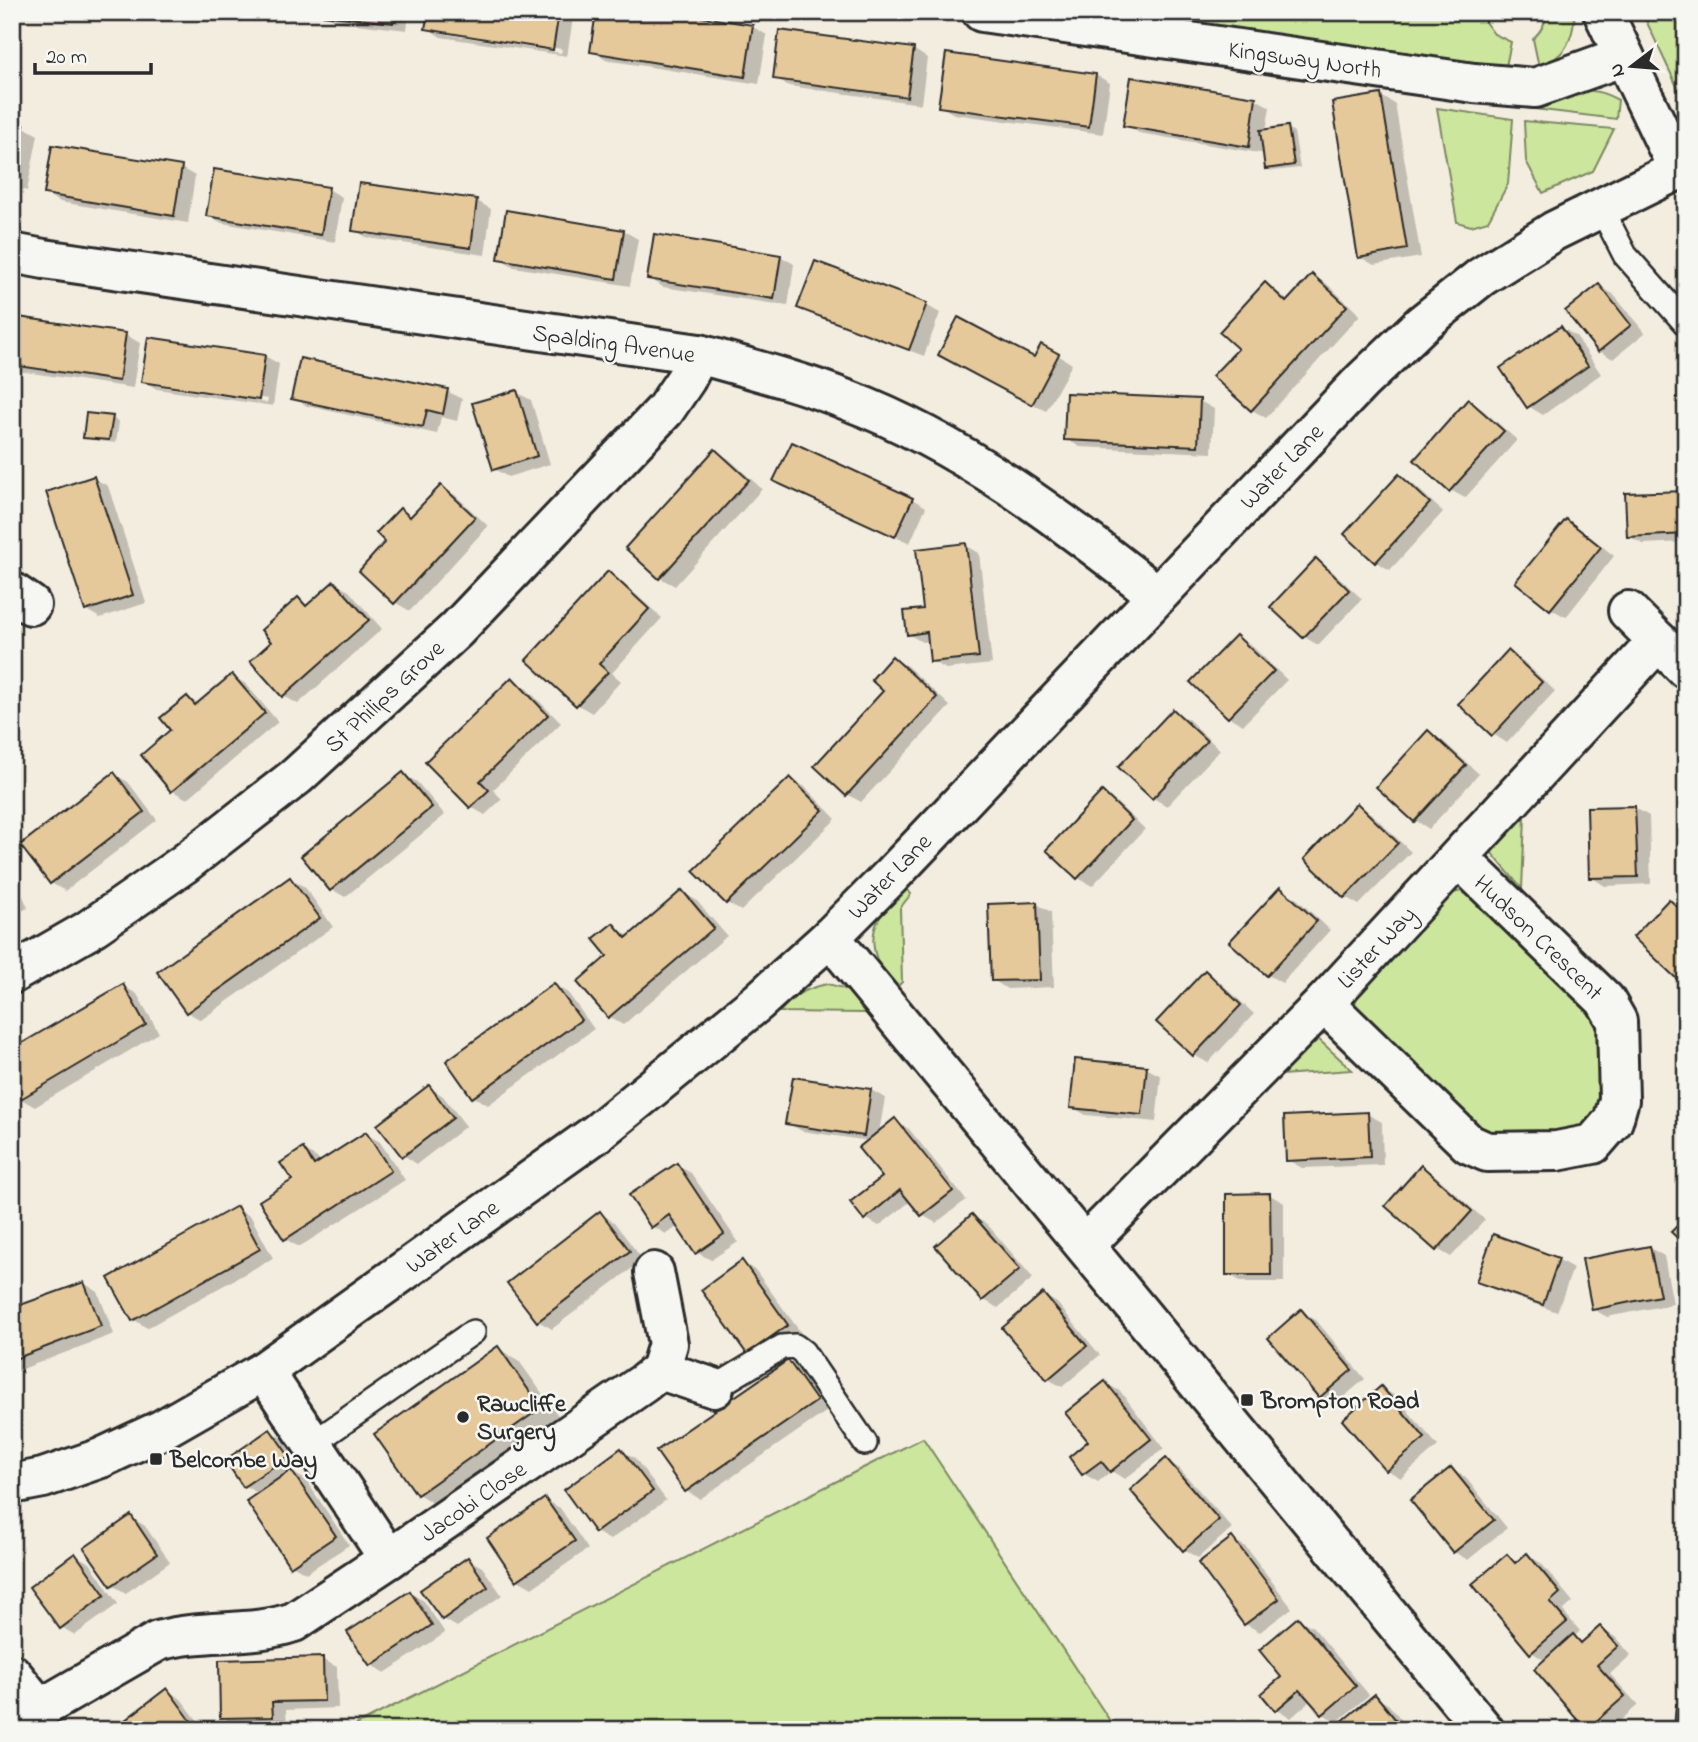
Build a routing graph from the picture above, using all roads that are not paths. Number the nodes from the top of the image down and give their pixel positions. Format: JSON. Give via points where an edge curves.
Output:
{"nodes":[{"id":1,"x":982,"y":12,"type":"edge"},
{"id":2,"x":1603,"y":12,"type":"edge"},
{"id":3,"x":1624,"y":56,"type":"junction"},
{"id":4,"x":1682,"y":167,"type":"edge"},
{"id":5,"x":1601,"y":208,"type":"junction"},
{"id":6,"x":12,"y":253,"type":"edge"},
{"id":7,"x":1686,"y":324,"type":"edge"},
{"id":8,"x":699,"y":354,"type":"junction"},
{"id":9,"x":1157,"y":595,"type":"junction"},
{"id":10,"x":1628,"y":611,"type":"dead end"},
{"id":11,"x":1658,"y":641,"type":"junction"},
{"id":12,"x":1686,"y":669,"type":"edge"},
{"id":13,"x":1459,"y":858,"type":"junction"},
{"id":14,"x":830,"y":937,"type":"junction"},
{"id":15,"x":12,"y":974,"type":"edge"},
{"id":16,"x":1324,"y":1003,"type":"junction"},
{"id":17,"x":1085,"y":1245,"type":"junction"},
{"id":18,"x":654,"y":1272,"type":"dead end"},
{"id":19,"x":473,"y":1332,"type":"dead end"},
{"id":20,"x":660,"y":1370,"type":"junction"},
{"id":21,"x":264,"y":1371,"type":"junction"},
{"id":22,"x":714,"y":1388,"type":"joint"},
{"id":23,"x":865,"y":1443,"type":"dead end"},
{"id":24,"x":312,"y":1444,"type":"junction"},
{"id":25,"x":12,"y":1484,"type":"edge"},
{"id":26,"x":389,"y":1559,"type":"junction"},
{"id":27,"x":12,"y":1674,"type":"edge"},
{"id":28,"x":35,"y":1719,"type":"edge"},
{"id":29,"x":1484,"y":1730,"type":"edge"}],
"edges":[{"from":1,"to":3,"type":"street","name":"Kingsway North","via":[[1535,88]]},
{"from":2,"to":3,"type":"street"},
{"from":3,"to":4,"type":"street"},
{"from":4,"to":5,"type":"street","name":"Water Lane"},
{"from":5,"to":7,"type":"lane","via":[[1625,255]]},
{"from":5,"to":9,"type":"street","name":"Water Lane","via":[[1481,277],[1422,324]]},
{"from":6,"to":8,"type":"street","name":"Spalding Avenue"},
{"from":8,"to":9,"type":"street","name":"Spalding Avenue","via":[[848,400],[918,432],[1021,494]]},
{"from":8,"to":15,"type":"street","name":"St Philips Grove","via":[[665,410],[456,630],[298,776],[184,864],[87,931]]},
{"from":9,"to":14,"type":"street","name":"Water Lane"},
{"from":10,"to":11,"type":"street"},
{"from":11,"to":12,"type":"street"},
{"from":11,"to":13,"type":"street","name":"Lister Way"},
{"from":13,"to":16,"type":"street","name":"Lister Way"},
{"from":13,"to":16,"type":"street","name":"Hudson Crescent","via":[[1605,1000],[1616,1021],[1619,1100],[1613,1121],[1593,1144],[1558,1151],[1487,1152],[1469,1144]]},
{"from":14,"to":17,"type":"street"},
{"from":14,"to":21,"type":"street","name":"Water Lane","via":[[597,1133]]},
{"from":16,"to":17,"type":"street","name":"Lister Way"},
{"from":17,"to":29,"type":"street"},
{"from":18,"to":20,"type":"street","via":[[668,1345]]},
{"from":19,"to":24,"type":"lane"},
{"from":20,"to":22,"type":"street"},
{"from":20,"to":26,"type":"street","name":"Jacobi Close"},
{"from":21,"to":24,"type":"street"},
{"from":21,"to":25,"type":"street","name":"Water Lane","via":[[161,1430],[101,1458]]},
{"from":22,"to":23,"type":"lane","via":[[782,1347],[795,1346]]},
{"from":24,"to":26,"type":"street"},
{"from":26,"to":28,"type":"street","name":"Jacobi Close","via":[[294,1622],[158,1641]]},
{"from":27,"to":28,"type":"street"}]}
